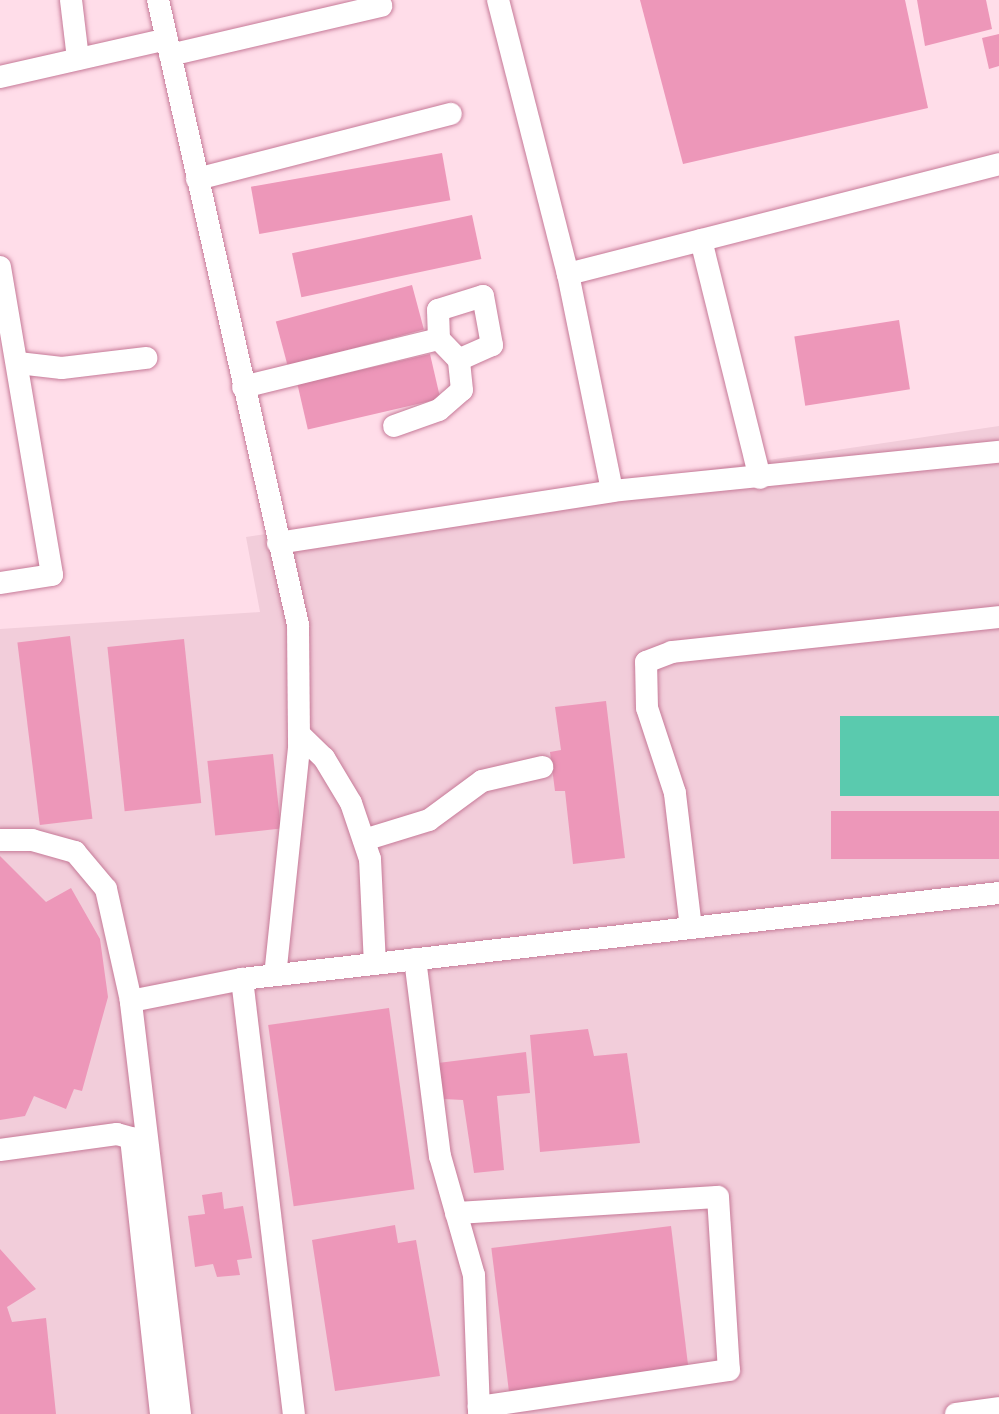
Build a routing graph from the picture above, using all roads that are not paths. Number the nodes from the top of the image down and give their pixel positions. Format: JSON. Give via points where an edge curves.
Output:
{"nodes":[{"id":1,"x":70,"y":0,"type":"edge"},
{"id":2,"x":158,"y":0,"type":"edge"},
{"id":3,"x":498,"y":0,"type":"edge"},
{"id":4,"x":382,"y":6,"type":"dead end"},
{"id":5,"x":168,"y":47,"type":"junction"},
{"id":6,"x":78,"y":59,"type":"junction"},
{"id":7,"x":0,"y":76,"type":"edge"},
{"id":8,"x":452,"y":114,"type":"dead end"},
{"id":9,"x":999,"y":164,"type":"edge"},
{"id":10,"x":197,"y":179,"type":"junction"},
{"id":11,"x":701,"y":240,"type":"junction"},
{"id":12,"x":568,"y":274,"type":"junction"},
{"id":13,"x":1,"y":278,"type":"edge"},
{"id":14,"x":439,"y":338,"type":"junction"},
{"id":15,"x":146,"y":358,"type":"dead end"},
{"id":16,"x":459,"y":360,"type":"junction"},
{"id":17,"x":12,"y":370,"type":"edge"},
{"id":18,"x":243,"y":387,"type":"junction"},
{"id":19,"x":394,"y":426,"type":"dead end"},
{"id":20,"x":999,"y":452,"type":"edge"},
{"id":21,"x":760,"y":478,"type":"junction"},
{"id":22,"x":612,"y":492,"type":"junction"},
{"id":23,"x":278,"y":543,"type":"junction"},
{"id":24,"x":0,"y":583,"type":"edge"},
{"id":25,"x":999,"y":617,"type":"edge"},
{"id":26,"x":299,"y":734,"type":"junction"},
{"id":27,"x":542,"y":766,"type":"dead end"},
{"id":28,"x":0,"y":840,"type":"edge"},
{"id":29,"x":364,"y":840,"type":"junction"},
{"id":30,"x":999,"y":893,"type":"edge"},
{"id":31,"x":691,"y":928,"type":"junction"},
{"id":32,"x":415,"y":959,"type":"junction"},
{"id":33,"x":375,"y":964,"type":"junction"},
{"id":34,"x":275,"y":975,"type":"junction"},
{"id":35,"x":242,"y":978,"type":"junction"},
{"id":36,"x":131,"y":1000,"type":"junction"},
{"id":37,"x":130,"y":1130,"type":"junction"},
{"id":38,"x":0,"y":1150,"type":"edge"},
{"id":39,"x":456,"y":1212,"type":"junction"},
{"id":40,"x":999,"y":1408,"type":"edge"},
{"id":41,"x":479,"y":1411,"type":"edge"},
{"id":42,"x":161,"y":1414,"type":"edge"},
{"id":43,"x":180,"y":1414,"type":"edge"},
{"id":44,"x":294,"y":1414,"type":"edge"},
{"id":45,"x":956,"y":1414,"type":"edge"}],
"edges":[{"from":1,"to":6,"type":"street"},
{"from":2,"to":5,"type":"street"},
{"from":3,"to":12,"type":"street"},
{"from":4,"to":5,"type":"street"},
{"from":5,"to":6,"type":"street"},
{"from":5,"to":10,"type":"street"},
{"from":6,"to":7,"type":"street"},
{"from":8,"to":10,"type":"street"},
{"from":9,"to":11,"type":"street"},
{"from":10,"to":18,"type":"street"},
{"from":11,"to":12,"type":"street"},
{"from":11,"to":21,"type":"street"},
{"from":12,"to":22,"type":"street"},
{"from":13,"to":17,"type":"street"},
{"from":14,"to":16,"type":"street"},
{"from":14,"to":16,"type":"street","via":[[438,310],[483,296],[492,345]]},
{"from":14,"to":18,"type":"street"},
{"from":15,"to":17,"type":"street"},
{"from":16,"to":19,"type":"street","via":[[462,390],[454,402]]},
{"from":17,"to":24,"type":"street","via":[[52,576]]},
{"from":18,"to":23,"type":"street"},
{"from":20,"to":21,"type":"street"},
{"from":21,"to":22,"type":"street"},
{"from":22,"to":23,"type":"street"},
{"from":23,"to":26,"type":"street","via":[[301,651]]},
{"from":25,"to":31,"type":"street","via":[[672,652],[646,662],[647,708],[675,793]]},
{"from":26,"to":29,"type":"street","via":[[333,773]]},
{"from":26,"to":34,"type":"street"},
{"from":27,"to":29,"type":"street","via":[[482,781],[429,820]]},
{"from":28,"to":36,"type":"street","via":[[76,852],[106,889]]},
{"from":29,"to":33,"type":"street"},
{"from":30,"to":31,"type":"street"},
{"from":31,"to":32,"type":"street"},
{"from":32,"to":33,"type":"street"},
{"from":32,"to":39,"type":"street","via":[[440,1156]]},
{"from":33,"to":34,"type":"street"},
{"from":34,"to":35,"type":"street"},
{"from":35,"to":36,"type":"street"},
{"from":35,"to":44,"type":"street"},
{"from":36,"to":37,"type":"street","via":[[140,1094]]},
{"from":37,"to":38,"type":"street"},
{"from":37,"to":42,"type":"street"},
{"from":37,"to":43,"type":"street"},
{"from":39,"to":41,"type":"street","via":[[474,1275]]},
{"from":39,"to":41,"type":"street","via":[[718,1198],[730,1370]]},
{"from":40,"to":45,"type":"street"}]}
